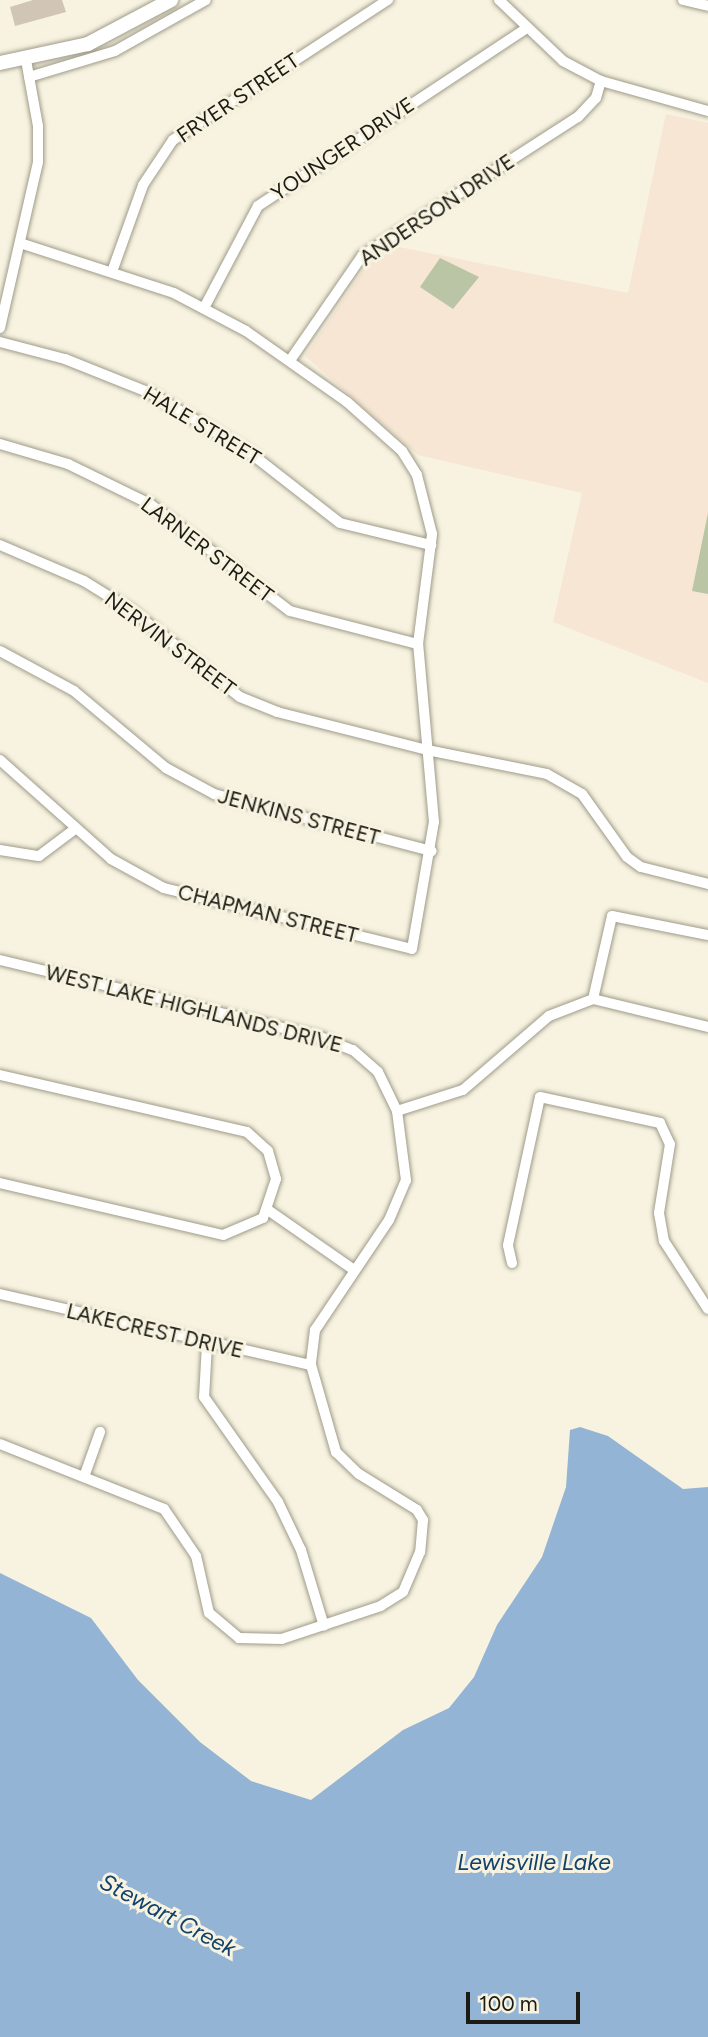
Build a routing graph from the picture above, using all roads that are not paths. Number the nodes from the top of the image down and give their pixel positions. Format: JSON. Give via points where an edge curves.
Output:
{"nodes":[{"id":1,"x":142,"y":0,"type":"edge"},
{"id":2,"x":171,"y":0,"type":"edge"},
{"id":3,"x":206,"y":0,"type":"edge"},
{"id":4,"x":388,"y":0,"type":"edge"},
{"id":5,"x":499,"y":0,"type":"edge"},
{"id":6,"x":683,"y":0,"type":"edge"},
{"id":7,"x":708,"y":6,"type":"edge"},
{"id":8,"x":150,"y":13,"type":"junction"},
{"id":9,"x":524,"y":30,"type":"junction"},
{"id":10,"x":26,"y":60,"type":"junction"},
{"id":11,"x":0,"y":63,"type":"edge"},
{"id":12,"x":29,"y":77,"type":"junction"},
{"id":13,"x":601,"y":81,"type":"junction"},
{"id":14,"x":708,"y":111,"type":"edge"},
{"id":15,"x":20,"y":243,"type":"junction"},
{"id":16,"x":113,"y":269,"type":"junction"},
{"id":17,"x":204,"y":307,"type":"junction"},
{"id":18,"x":0,"y":328,"type":"edge"},
{"id":19,"x":0,"y":342,"type":"edge"},
{"id":20,"x":291,"y":359,"type":"junction"},
{"id":21,"x":0,"y":444,"type":"edge"},
{"id":22,"x":0,"y":545,"type":"edge"},
{"id":23,"x":431,"y":545,"type":"junction"},
{"id":24,"x":418,"y":644,"type":"junction"},
{"id":25,"x":0,"y":651,"type":"edge"},
{"id":26,"x":427,"y":750,"type":"junction"},
{"id":27,"x":0,"y":760,"type":"edge"},
{"id":28,"x":75,"y":829,"type":"junction"},
{"id":29,"x":0,"y":850,"type":"edge"},
{"id":30,"x":432,"y":851,"type":"junction"},
{"id":31,"x":708,"y":884,"type":"edge"},
{"id":32,"x":708,"y":935,"type":"edge"},
{"id":33,"x":0,"y":960,"type":"edge"},
{"id":34,"x":593,"y":999,"type":"junction"},
{"id":35,"x":708,"y":1027,"type":"edge"},
{"id":36,"x":0,"y":1075,"type":"edge"},
{"id":37,"x":397,"y":1111,"type":"junction"},
{"id":38,"x":0,"y":1183,"type":"edge"},
{"id":39,"x":268,"y":1210,"type":"junction"},
{"id":40,"x":512,"y":1263,"type":"dead end"},
{"id":41,"x":354,"y":1270,"type":"junction"},
{"id":42,"x":0,"y":1294,"type":"edge"},
{"id":43,"x":708,"y":1309,"type":"edge"},
{"id":44,"x":207,"y":1344,"type":"junction"},
{"id":45,"x":311,"y":1365,"type":"junction"},
{"id":46,"x":100,"y":1432,"type":"dead end"},
{"id":47,"x":0,"y":1444,"type":"edge"},
{"id":48,"x":84,"y":1477,"type":"junction"},
{"id":49,"x":324,"y":1626,"type":"junction"}],
"edges":[{"from":1,"to":8,"type":"street"},
{"from":2,"to":8,"type":"main road"},
{"from":3,"to":12,"type":"street","via":[[115,51]]},
{"from":4,"to":16,"type":"street","name":"FRYER STREET","via":[[173,141],[143,184]]},
{"from":5,"to":9,"type":"street"},
{"from":6,"to":7,"type":"street"},
{"from":8,"to":10,"type":"main road","via":[[88,44]]},
{"from":9,"to":13,"type":"street","via":[[563,61]]},
{"from":9,"to":17,"type":"street","name":"YOUNGER DRIVE","via":[[258,206]]},
{"from":10,"to":11,"type":"main road"},
{"from":10,"to":12,"type":"street"},
{"from":12,"to":15,"type":"street","via":[[38,162]]},
{"from":13,"to":14,"type":"street"},
{"from":13,"to":20,"type":"street","name":"ANDERSON DRIVE","via":[[596,98],[578,117],[362,256]]},
{"from":15,"to":16,"type":"street"},
{"from":15,"to":18,"type":"street"},
{"from":16,"to":17,"type":"street"},
{"from":17,"to":20,"type":"street"},
{"from":19,"to":23,"type":"street","name":"HALE STREET","via":[[65,359],[150,393],[249,452],[340,523]]},
{"from":20,"to":23,"type":"street","via":[[402,451],[425,495]]},
{"from":21,"to":24,"type":"street","name":"LARNER STREET","via":[[68,464],[150,504],[290,611]]},
{"from":22,"to":26,"type":"street","name":"NERVIN STREET","via":[[84,581],[131,610],[240,697]]},
{"from":23,"to":24,"type":"street"},
{"from":24,"to":26,"type":"street"},
{"from":25,"to":30,"type":"street","name":"JENKINS STREET","via":[[74,691],[166,768],[214,794]]},
{"from":26,"to":30,"type":"street","via":[[433,791]]},
{"from":26,"to":31,"type":"street","name":"NERVIN STREET","via":[[547,774],[568,783],[641,867]]},
{"from":27,"to":28,"type":"street","name":"CHAPMAN STREET","via":[[34,786]]},
{"from":28,"to":29,"type":"street","via":[[39,856]]},
{"from":28,"to":30,"type":"street","name":"CHAPMAN STREET","via":[[135,874],[164,888],[412,948]]},
{"from":32,"to":34,"type":"street","via":[[612,916]]},
{"from":33,"to":37,"type":"street","name":"WEST LAKE HIGHLANDS DRIVE","via":[[341,1044],[378,1072]]},
{"from":34,"to":35,"type":"street"},
{"from":34,"to":37,"type":"street","via":[[549,1016],[463,1090]]},
{"from":36,"to":39,"type":"street","via":[[247,1132],[268,1152],[275,1170]]},
{"from":37,"to":41,"type":"street","name":"WEST LAKE HIGHLANDS DRIVE","via":[[406,1180],[389,1220]]},
{"from":38,"to":39,"type":"street","via":[[223,1235],[256,1224]]},
{"from":39,"to":41,"type":"street"},
{"from":40,"to":43,"type":"street","via":[[508,1245],[540,1097],[665,1127],[670,1144],[659,1213],[664,1241]]},
{"from":41,"to":45,"type":"street","name":"WEST LAKE HIGHLANDS DRIVE","via":[[315,1330]]},
{"from":42,"to":44,"type":"street","name":"LAKECREST DRIVE"},
{"from":44,"to":45,"type":"street","name":"LAKECREST DRIVE"},
{"from":44,"to":49,"type":"street","via":[[204,1396],[278,1502],[301,1550]]},
{"from":45,"to":49,"type":"street","via":[[336,1452],[359,1474],[412,1504],[423,1520],[420,1552],[403,1592],[381,1606]]},
{"from":46,"to":48,"type":"street"},
{"from":47,"to":48,"type":"street"},
{"from":48,"to":49,"type":"street","via":[[164,1509],[196,1556],[209,1613],[230,1634],[258,1643]]}]}
